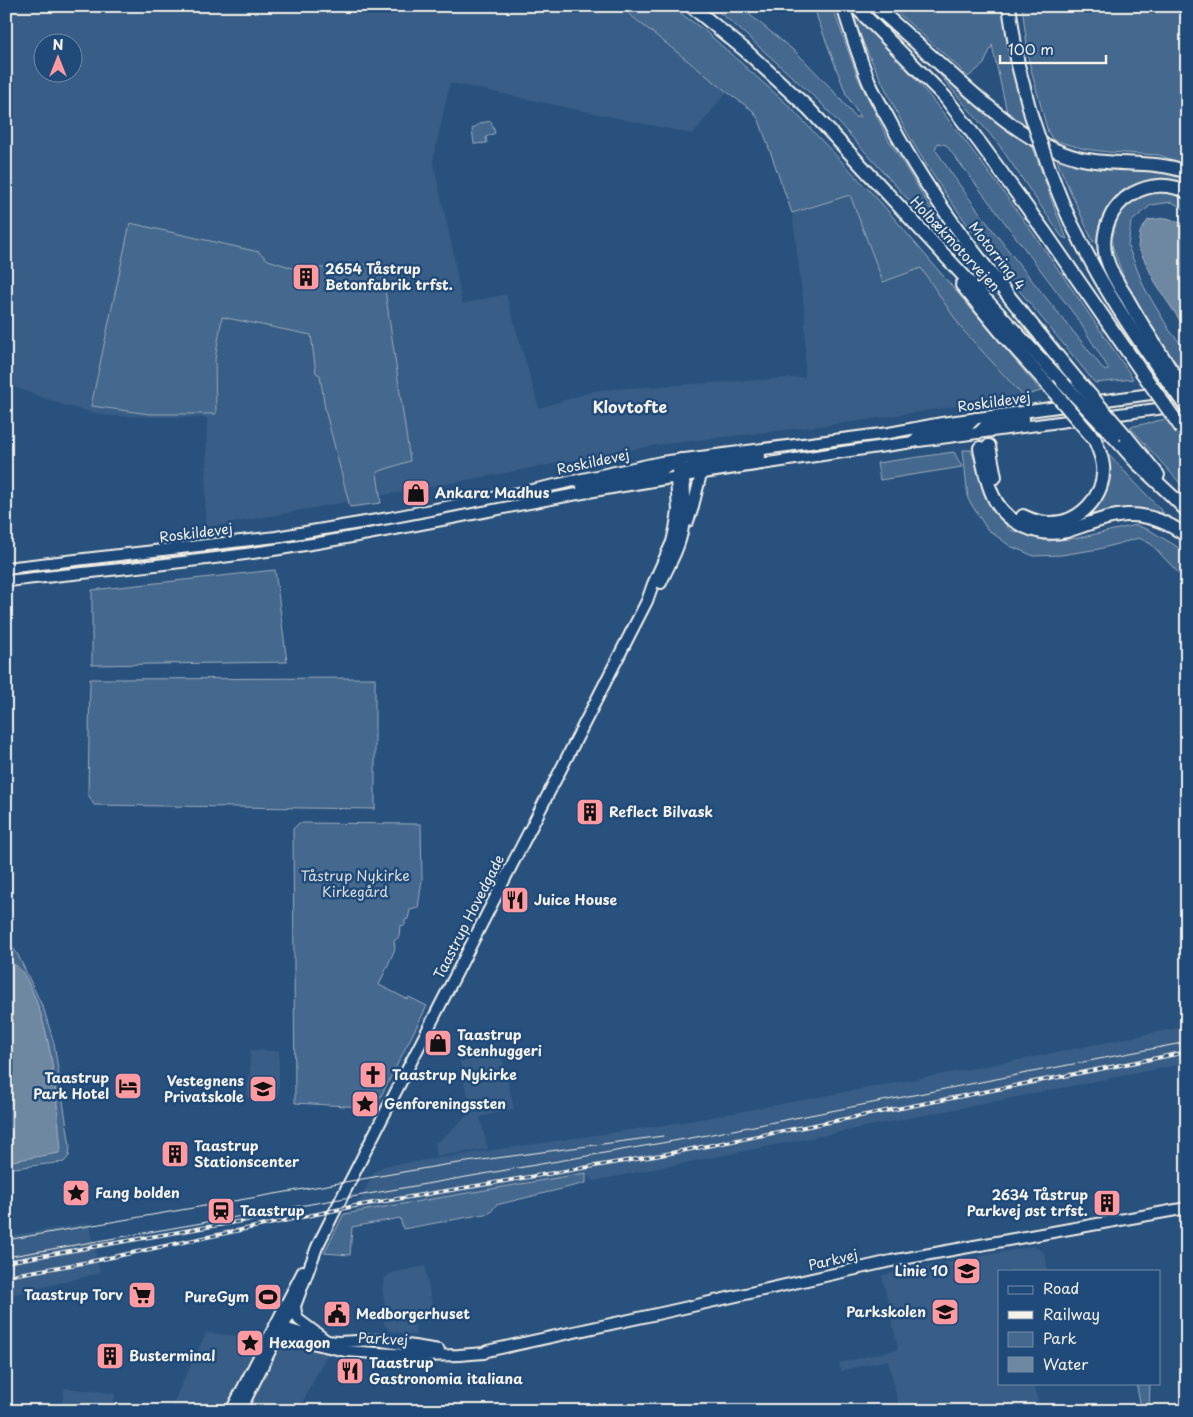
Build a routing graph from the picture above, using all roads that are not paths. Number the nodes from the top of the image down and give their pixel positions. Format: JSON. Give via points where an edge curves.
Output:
{"nodes":[{"id":1,"x":691,"y":6,"type":"edge"},
{"id":2,"x":843,"y":6,"type":"edge"},
{"id":3,"x":875,"y":6,"type":"edge"},
{"id":4,"x":1009,"y":6,"type":"edge"},
{"id":5,"x":858,"y":9,"type":"edge"},
{"id":6,"x":1187,"y":172,"type":"edge"},
{"id":7,"x":1187,"y":192,"type":"edge"},
{"id":8,"x":917,"y":225,"type":"junction"},
{"id":9,"x":1164,"y":368,"type":"junction"},
{"id":10,"x":1187,"y":391,"type":"edge"},
{"id":11,"x":1140,"y":396,"type":"junction"},
{"id":12,"x":1187,"y":400,"type":"edge"},
{"id":13,"x":1187,"y":406,"type":"edge"},
{"id":14,"x":976,"y":418,"type":"junction"},
{"id":15,"x":1065,"y":421,"type":"junction"},
{"id":16,"x":983,"y":430,"type":"junction"},
{"id":17,"x":1185,"y":432,"type":"edge"},
{"id":18,"x":889,"y":433,"type":"junction"},
{"id":19,"x":1120,"y":437,"type":"junction"},
{"id":20,"x":880,"y":447,"type":"junction"},
{"id":21,"x":984,"y":447,"type":"junction"},
{"id":22,"x":681,"y":459,"type":"junction"},
{"id":23,"x":701,"y":474,"type":"junction"},
{"id":24,"x":681,"y":475,"type":"junction"},
{"id":25,"x":504,"y":508,"type":"junction"},
{"id":26,"x":1187,"y":512,"type":"edge"},
{"id":27,"x":1187,"y":536,"type":"edge"},
{"id":28,"x":681,"y":537,"type":"junction"},
{"id":29,"x":6,"y":568,"type":"edge"},
{"id":30,"x":6,"y":581,"type":"edge"},
{"id":31,"x":647,"y":601,"type":"junction"},
{"id":32,"x":1187,"y":1208,"type":"edge"},
{"id":33,"x":317,"y":1247,"type":"junction"},
{"id":34,"x":295,"y":1306,"type":"junction"},
{"id":35,"x":279,"y":1329,"type":"junction"},
{"id":36,"x":327,"y":1341,"type":"junction"},
{"id":37,"x":487,"y":1351,"type":"junction"},
{"id":38,"x":231,"y":1411,"type":"edge"},
{"id":39,"x":240,"y":1411,"type":"edge"}],
"edges":[{"from":1,"to":8,"type":"highway","name":"Holbækmotorvejen","via":[[788,89]]},
{"from":2,"to":19,"type":"highway","name":"Motorring 4","bridge":true,"via":[[870,83],[921,176],[993,277]]},
{"from":3,"to":6,"type":"highway","via":[[974,94],[1026,135],[1078,158],[1162,166]]},
{"from":4,"to":9,"type":"highway","bridge":true,"via":[[1018,65],[1031,114],[1076,234],[1130,327]]},
{"from":5,"to":17,"type":"highway","bridge":true,"via":[[945,97]]},
{"from":7,"to":9,"type":"highway","via":[[1154,186],[1128,196],[1110,217],[1104,244],[1106,258],[1119,285]]},
{"from":8,"to":19,"type":"highway","name":"Holbækmotorvejen","bridge":true,"via":[[1063,382]]},
{"from":8,"to":21,"type":"highway","bridge":true,"via":[[976,301],[1095,440],[1101,454],[1102,482],[1088,507],[1077,516],[1049,523],[1035,521],[1010,507],[996,482]]},
{"from":9,"to":10,"type":"highway","bridge":true},
{"from":9,"to":13,"type":"highway","bridge":true},
{"from":10,"to":11,"type":"main road","name":"Roskildevej"},
{"from":11,"to":14,"type":"main road","name":"Roskildevej"},
{"from":11,"to":16,"type":"main road"},
{"from":12,"to":15,"type":"main road"},
{"from":13,"to":15,"type":"main road","name":"Roskildevej"},
{"from":14,"to":16,"type":"main road"},
{"from":14,"to":18,"type":"main road","name":"Roskildevej"},
{"from":14,"to":20,"type":"main road","via":[[968,426]]},
{"from":15,"to":16,"type":"main road","name":"Roskildevej"},
{"from":16,"to":20,"type":"main road","name":"Roskildevej"},
{"from":16,"to":21,"type":"main road"},
{"from":18,"to":22,"type":"main road","name":"Roskildevej"},
{"from":18,"to":24,"type":"main road","via":[[699,465]]},
{"from":19,"to":26,"type":"highway","name":"Holbækmotorvejen","via":[[1137,463]]},
{"from":20,"to":23,"type":"main road","name":"Roskildevej"},
{"from":21,"to":27,"type":"highway","via":[[987,478],[994,497],[1004,512],[1030,528],[1045,532],[1065,531],[1108,518],[1146,516],[1162,521]]},
{"from":22,"to":24,"type":"main road"},
{"from":22,"to":25,"type":"main road","via":[[660,471],[575,488]]},
{"from":22,"to":29,"type":"main road","name":"Roskildevej","via":[[348,526]]},
{"from":23,"to":24,"type":"main road","name":"Roskildevej"},
{"from":23,"to":28,"type":"main road"},
{"from":24,"to":25,"type":"main road","name":"Roskildevej"},
{"from":24,"to":28,"type":"main road","name":"Taastrup Hovedgade","via":[[686,510]]},
{"from":24,"to":31,"type":"main road","name":"Taastrup Hovedgade","via":[[672,542]]},
{"from":25,"to":30,"type":"main road","name":"Roskildevej","via":[[277,550]]},
{"from":28,"to":31,"type":"main road","name":"Taastrup Hovedgade","via":[[660,586]]},
{"from":31,"to":33,"type":"main road","name":"Taastrup Hovedgade"},
{"from":32,"to":37,"type":"main road","name":"Parkvej","via":[[891,1261]]},
{"from":33,"to":34,"type":"main road","name":"Taastrup Hovedgade"},
{"from":33,"to":35,"type":"main road","name":"Taastrup Hovedgade","via":[[309,1257]]},
{"from":34,"to":35,"type":"main road","name":"Taastrup Hovedgade"},
{"from":34,"to":36,"type":"main road","via":[[299,1320]]},
{"from":35,"to":36,"type":"main road","name":"Parkvej"},
{"from":35,"to":37,"type":"main road","name":"Parkvej","via":[[344,1351],[425,1356]]},
{"from":35,"to":38,"type":"main road","name":"Taastrup Hovedgade"},
{"from":35,"to":39,"type":"main road","name":"Taastrup Hovedgade"},
{"from":36,"to":37,"type":"main road","name":"Parkvej","via":[[376,1340],[444,1351]]}]}
